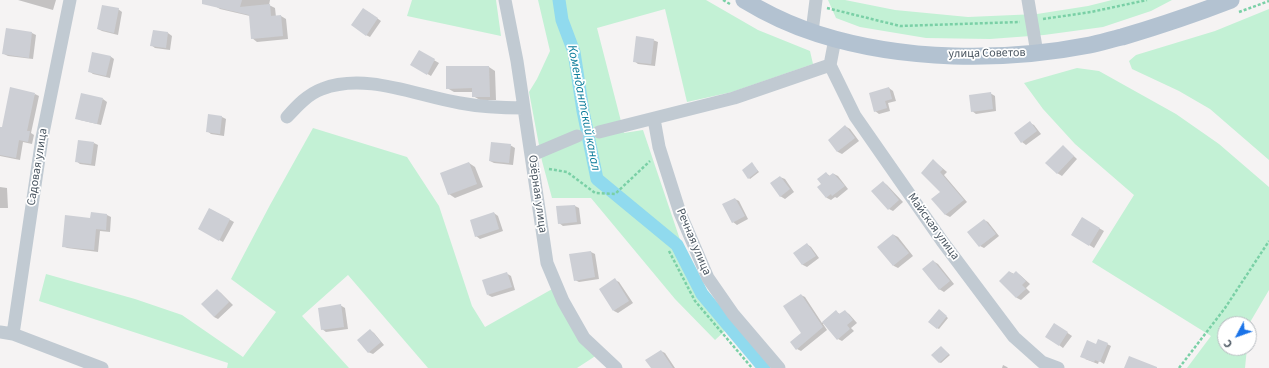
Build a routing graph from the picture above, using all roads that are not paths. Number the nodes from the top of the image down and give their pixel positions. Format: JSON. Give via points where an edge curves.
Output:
{"nodes":[{"id":1,"x":70,"y":0,"type":"edge"},
{"id":2,"x":505,"y":0,"type":"edge"},
{"id":3,"x":744,"y":0,"type":"edge"},
{"id":4,"x":1028,"y":0,"type":"edge"},
{"id":5,"x":1231,"y":0,"type":"edge"},
{"id":6,"x":816,"y":2,"type":"edge"},
{"id":7,"x":812,"y":32,"type":"junction"},
{"id":8,"x":835,"y":39,"type":"junction"},
{"id":9,"x":1037,"y":53,"type":"junction"},
{"id":10,"x":830,"y":65,"type":"junction"},
{"id":11,"x":524,"y":108,"type":"junction"},
{"id":12,"x":287,"y":117,"type":"dead end"},
{"id":13,"x":654,"y":118,"type":"junction"},
{"id":14,"x":599,"y":132,"type":"dead end"},
{"id":15,"x":578,"y":136,"type":"dead end"},
{"id":16,"x":532,"y":155,"type":"junction"},
{"id":17,"x":0,"y":332,"type":"edge"},
{"id":18,"x":13,"y":334,"type":"junction"},
{"id":19,"x":102,"y":368,"type":"edge"},
{"id":20,"x":616,"y":368,"type":"edge"},
{"id":21,"x":779,"y":368,"type":"edge"},
{"id":22,"x":1058,"y":368,"type":"edge"}],
"edges":[{"from":1,"to":18,"type":"street","name":"Садовая улица","via":[[42,138]]},
{"from":2,"to":11,"type":"street","name":"Озёрная улица"},
{"from":3,"to":7,"type":"main road","name":"улица Советов"},
{"from":4,"to":9,"type":"street"},
{"from":5,"to":9,"type":"main road","name":"улица Советов","via":[[1148,30],[1091,45]]},
{"from":6,"to":7,"type":"street"},
{"from":7,"to":8,"type":"main road","name":"улица Советов"},
{"from":8,"to":9,"type":"main road","name":"улица Советов","via":[[873,48],[952,56]]},
{"from":8,"to":10,"type":"street"},
{"from":10,"to":13,"type":"street","via":[[734,98]]},
{"from":10,"to":22,"type":"street","name":"Майская улица","via":[[855,116],[942,241],[1014,337],[1042,362]]},
{"from":11,"to":12,"type":"street","via":[[460,103],[380,85],[345,84],[322,89],[304,100]]},
{"from":11,"to":16,"type":"street","name":"Озёрная улица"},
{"from":13,"to":14,"type":"street"},
{"from":13,"to":21,"type":"street","name":"Речная улица","via":[[659,147],[680,213],[708,278],[733,314]]},
{"from":15,"to":16,"type":"street"},
{"from":16,"to":20,"type":"street","name":"Озёрная улица","via":[[547,263],[562,301],[584,338]]},
{"from":17,"to":18,"type":"street"},
{"from":18,"to":19,"type":"street"}]}
